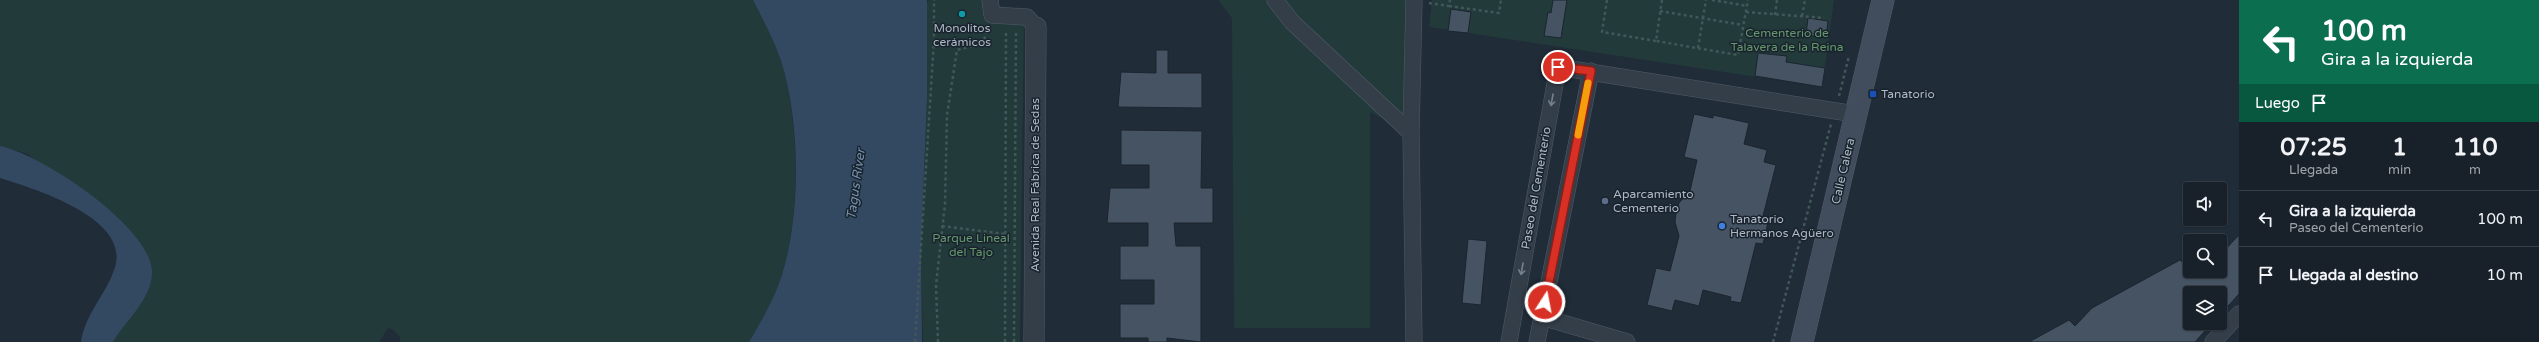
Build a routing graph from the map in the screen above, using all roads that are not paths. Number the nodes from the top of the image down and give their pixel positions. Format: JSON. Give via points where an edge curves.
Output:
{"nodes":[{"id":1,"x":1275,"y":0,"type":"edge"},
{"id":2,"x":1883,"y":0,"type":"edge"},
{"id":3,"x":1414,"y":1,"type":"edge"},
{"id":4,"x":1001,"y":12,"type":"edge"},
{"id":5,"x":1036,"y":27,"type":"joint"},
{"id":6,"x":1591,"y":71,"type":"junction"},
{"id":7,"x":1845,"y":112,"type":"junction"},
{"id":8,"x":1411,"y":133,"type":"junction"},
{"id":9,"x":2239,"y":314,"type":"edge"},
{"id":10,"x":1542,"y":317,"type":"junction"},
{"id":11,"x":1034,"y":342,"type":"edge"},
{"id":12,"x":1414,"y":342,"type":"edge"},
{"id":13,"x":1509,"y":342,"type":"edge"},
{"id":14,"x":1537,"y":342,"type":"edge"},
{"id":15,"x":1627,"y":342,"type":"edge"},
{"id":16,"x":1802,"y":342,"type":"edge"},
{"id":17,"x":2213,"y":342,"type":"edge"}],
"edges":[{"from":1,"to":8,"type":"street","via":[[1292,22]]},
{"from":2,"to":7,"type":"main road","name":"Calle Calera"},
{"from":3,"to":8,"type":"street"},
{"from":4,"to":5,"type":"street","via":[[1027,17]]},
{"from":5,"to":11,"type":"street","name":"Avenida Real Fábrica de Sedas"},
{"from":6,"to":7,"type":"street","name":"Paseo del Cementerio"},
{"from":6,"to":10,"type":"street"},
{"from":6,"to":13,"type":"street","name":"Paseo del Cementerio","one_way":true,"via":[[1558,67]]},
{"from":7,"to":16,"type":"main road","name":"Calle Calera"},
{"from":8,"to":12,"type":"street"},
{"from":9,"to":17,"type":"street"},
{"from":10,"to":14,"type":"street"},
{"from":10,"to":15,"type":"street"}]}
